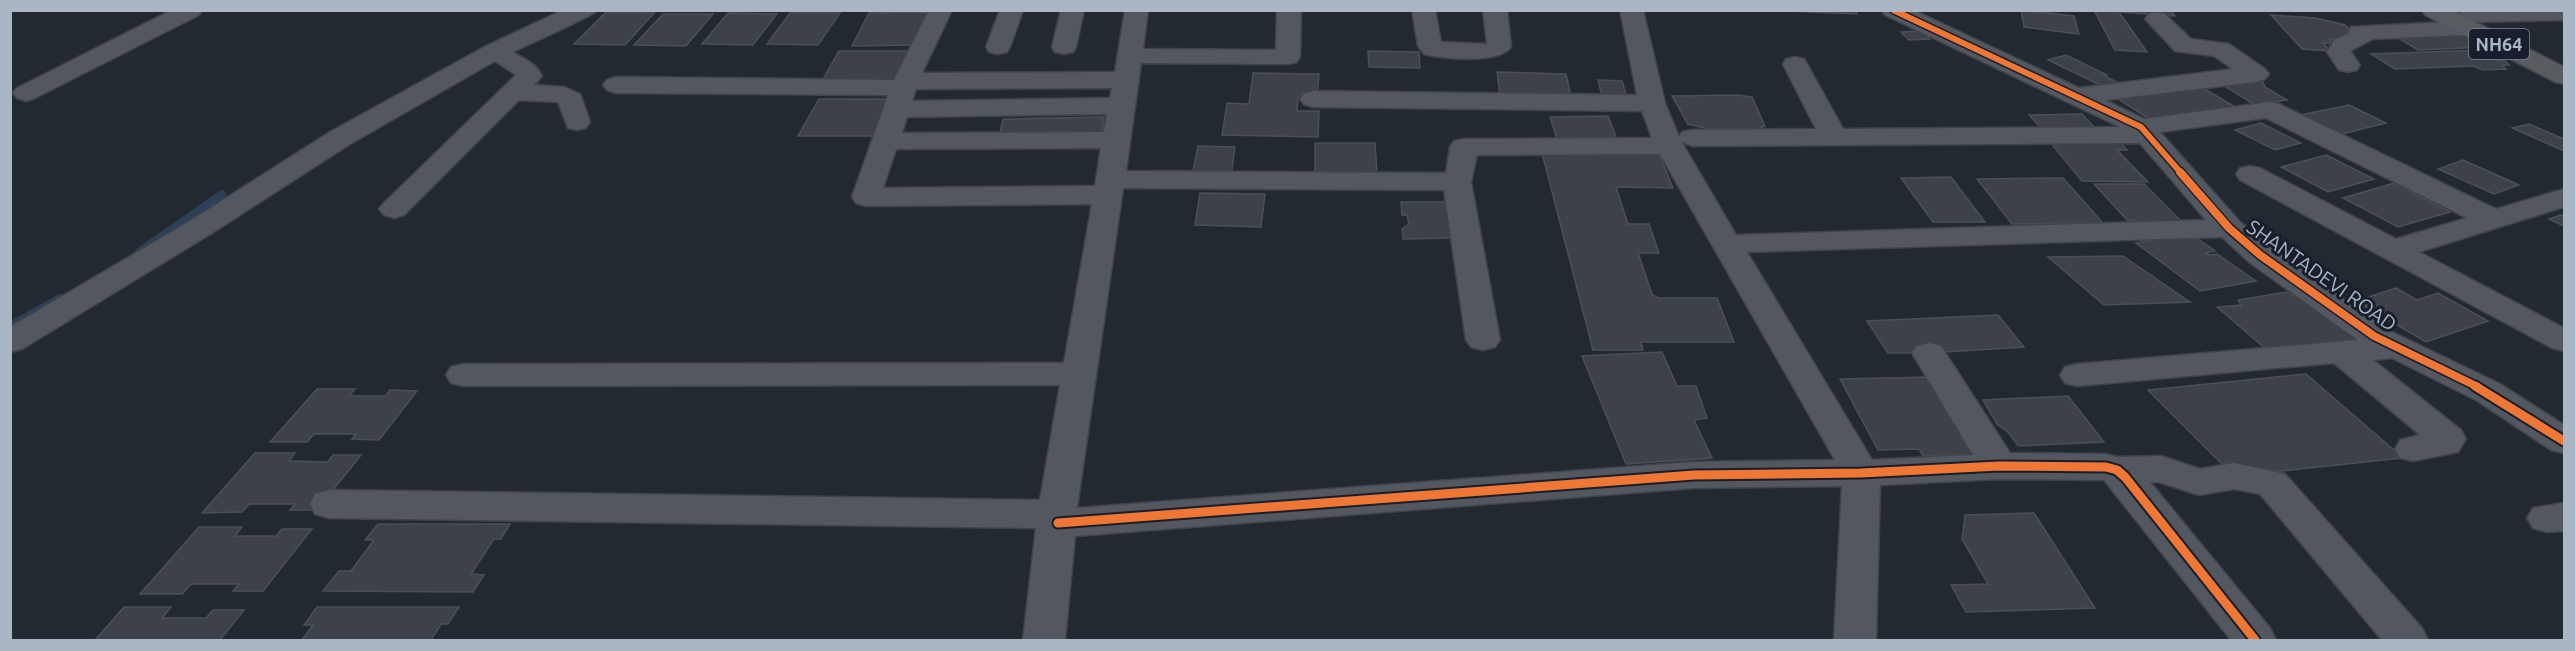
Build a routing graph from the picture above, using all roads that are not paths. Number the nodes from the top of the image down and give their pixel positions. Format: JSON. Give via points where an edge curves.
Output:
{"nodes":[{"id":1,"x":191,"y":10,"type":"edge"},
{"id":2,"x":587,"y":10,"type":"edge"},
{"id":3,"x":941,"y":10,"type":"edge"},
{"id":4,"x":1012,"y":10,"type":"edge"},
{"id":5,"x":1073,"y":10,"type":"edge"},
{"id":6,"x":1137,"y":10,"type":"edge"},
{"id":7,"x":1289,"y":10,"type":"edge"},
{"id":8,"x":1423,"y":10,"type":"edge"},
{"id":9,"x":1495,"y":10,"type":"edge"},
{"id":10,"x":1630,"y":10,"type":"edge"},
{"id":11,"x":1893,"y":10,"type":"edge"},
{"id":12,"x":2433,"y":10,"type":"edge"},
{"id":13,"x":2565,"y":13,"type":"edge"},
{"id":14,"x":2467,"y":18,"type":"edge"},
{"id":15,"x":2157,"y":19,"type":"dead end"},
{"id":16,"x":1064,"y":46,"type":"dead end"},
{"id":17,"x":998,"y":47,"type":"dead end"},
{"id":18,"x":495,"y":51,"type":"junction"},
{"id":19,"x":2565,"y":62,"type":"edge"},
{"id":20,"x":1795,"y":64,"type":"dead end"},
{"id":21,"x":2348,"y":65,"type":"dead end"},
{"id":22,"x":2565,"y":77,"type":"edge"},
{"id":23,"x":1126,"y":80,"type":"junction"},
{"id":24,"x":616,"y":85,"type":"dead end"},
{"id":25,"x":514,"y":92,"type":"junction"},
{"id":26,"x":26,"y":93,"type":"dead end"},
{"id":27,"x":902,"y":93,"type":"junction"},
{"id":28,"x":2076,"y":96,"type":"junction"},
{"id":29,"x":1313,"y":99,"type":"dead end"},
{"id":30,"x":1652,"y":103,"type":"junction"},
{"id":31,"x":577,"y":122,"type":"dead end"},
{"id":32,"x":2145,"y":131,"type":"junction"},
{"id":33,"x":1834,"y":137,"type":"junction"},
{"id":34,"x":1116,"y":140,"type":"junction"},
{"id":35,"x":885,"y":141,"type":"junction"},
{"id":36,"x":1680,"y":142,"type":"junction"},
{"id":37,"x":2250,"y":174,"type":"dead end"},
{"id":38,"x":1457,"y":181,"type":"junction"},
{"id":39,"x":1108,"y":187,"type":"junction"},
{"id":40,"x":2565,"y":198,"type":"edge"},
{"id":41,"x":394,"y":209,"type":"dead end"},
{"id":42,"x":2493,"y":219,"type":"junction"},
{"id":43,"x":2229,"y":228,"type":"junction"},
{"id":44,"x":1727,"y":244,"type":"junction"},
{"id":45,"x":2393,"y":250,"type":"junction"},
{"id":46,"x":1483,"y":340,"type":"dead end"},
{"id":47,"x":2565,"y":341,"type":"edge"},
{"id":48,"x":10,"y":342,"type":"edge"},
{"id":49,"x":2399,"y":347,"type":"junction"},
{"id":50,"x":2342,"y":352,"type":"junction"},
{"id":51,"x":1929,"y":353,"type":"dead end"},
{"id":52,"x":1079,"y":374,"type":"junction"},
{"id":53,"x":462,"y":375,"type":"dead end"},
{"id":54,"x":2077,"y":375,"type":"dead end"},
{"id":55,"x":2565,"y":441,"type":"edge"},
{"id":56,"x":2413,"y":449,"type":"dead end"},
{"id":57,"x":1999,"y":466,"type":"junction"},
{"id":58,"x":2117,"y":470,"type":"junction"},
{"id":59,"x":1861,"y":473,"type":"junction"},
{"id":60,"x":329,"y":504,"type":"dead end"},
{"id":61,"x":1058,"y":519,"type":"junction"},
{"id":62,"x":1044,"y":640,"type":"edge"},
{"id":63,"x":1856,"y":640,"type":"edge"},
{"id":64,"x":2255,"y":640,"type":"edge"},
{"id":65,"x":2408,"y":640,"type":"edge"}],
"edges":[{"from":1,"to":26,"type":"street"},
{"from":2,"to":18,"type":"street"},
{"from":3,"to":27,"type":"street"},
{"from":4,"to":17,"type":"street"},
{"from":5,"to":16,"type":"street"},
{"from":6,"to":23,"type":"street"},
{"from":7,"to":23,"type":"street","via":[[1288,57]]},
{"from":8,"to":9,"type":"street","via":[[1433,49],[1491,51],[1499,47]]},
{"from":10,"to":30,"type":"street"},
{"from":11,"to":28,"type":"street","name":"SHANTADEVI ROAD"},
{"from":12,"to":14,"type":"highway","number":"NH64"},
{"from":13,"to":14,"type":"street"},
{"from":14,"to":19,"type":"highway","number":"NH64"},
{"from":14,"to":21,"type":"street","via":[[2359,32],[2363,36],[2343,45],[2339,52]]},
{"from":14,"to":22,"type":"highway","number":"NH64"},
{"from":15,"to":28,"type":"street","via":[[2184,46],[2220,49],[2256,74]]},
{"from":18,"to":25,"type":"street","via":[[527,71],[529,76]]},
{"from":18,"to":48,"type":"street","via":[[330,144]]},
{"from":20,"to":33,"type":"street"},
{"from":23,"to":27,"type":"street"},
{"from":23,"to":34,"type":"street"},
{"from":24,"to":27,"type":"street"},
{"from":25,"to":31,"type":"street","via":[[564,95],[571,99]]},
{"from":25,"to":41,"type":"street"},
{"from":27,"to":35,"type":"street"},
{"from":28,"to":32,"type":"street","name":"SHANTADEVI ROAD"},
{"from":29,"to":30,"type":"street"},
{"from":30,"to":36,"type":"street"},
{"from":32,"to":33,"type":"street"},
{"from":32,"to":42,"type":"street","via":[[2270,110]]},
{"from":32,"to":43,"type":"street","name":"SHANTADEVI ROAD"},
{"from":33,"to":36,"type":"street"},
{"from":34,"to":35,"type":"street"},
{"from":34,"to":39,"type":"street"},
{"from":35,"to":39,"type":"street","via":[[866,197]]},
{"from":36,"to":38,"type":"street","via":[[1464,147]]},
{"from":36,"to":44,"type":"street"},
{"from":37,"to":45,"type":"street"},
{"from":38,"to":39,"type":"street"},
{"from":38,"to":46,"type":"street"},
{"from":39,"to":52,"type":"street"},
{"from":40,"to":42,"type":"street"},
{"from":42,"to":45,"type":"street"},
{"from":43,"to":44,"type":"street"},
{"from":43,"to":49,"type":"street","name":"SHANTADEVI ROAD","via":[[2260,255],[2374,336]]},
{"from":44,"to":59,"type":"street"},
{"from":45,"to":47,"type":"street"},
{"from":49,"to":50,"type":"street"},
{"from":49,"to":55,"type":"street","name":"SHANTADEVI ROAD","via":[[2488,392]]},
{"from":50,"to":54,"type":"street"},
{"from":50,"to":56,"type":"street","via":[[2448,439],[2445,443]]},
{"from":51,"to":57,"type":"street"},
{"from":52,"to":53,"type":"street"},
{"from":52,"to":61,"type":"street"},
{"from":57,"to":58,"type":"street","via":[[2095,466]]},
{"from":57,"to":59,"type":"street"},
{"from":58,"to":64,"type":"street"},
{"from":58,"to":65,"type":"street","via":[[2161,469],[2199,482],[2234,476],[2272,483]]},
{"from":59,"to":61,"type":"street","via":[[1694,475]]},
{"from":59,"to":63,"type":"street"},
{"from":60,"to":61,"type":"street"},
{"from":61,"to":62,"type":"street"}]}
